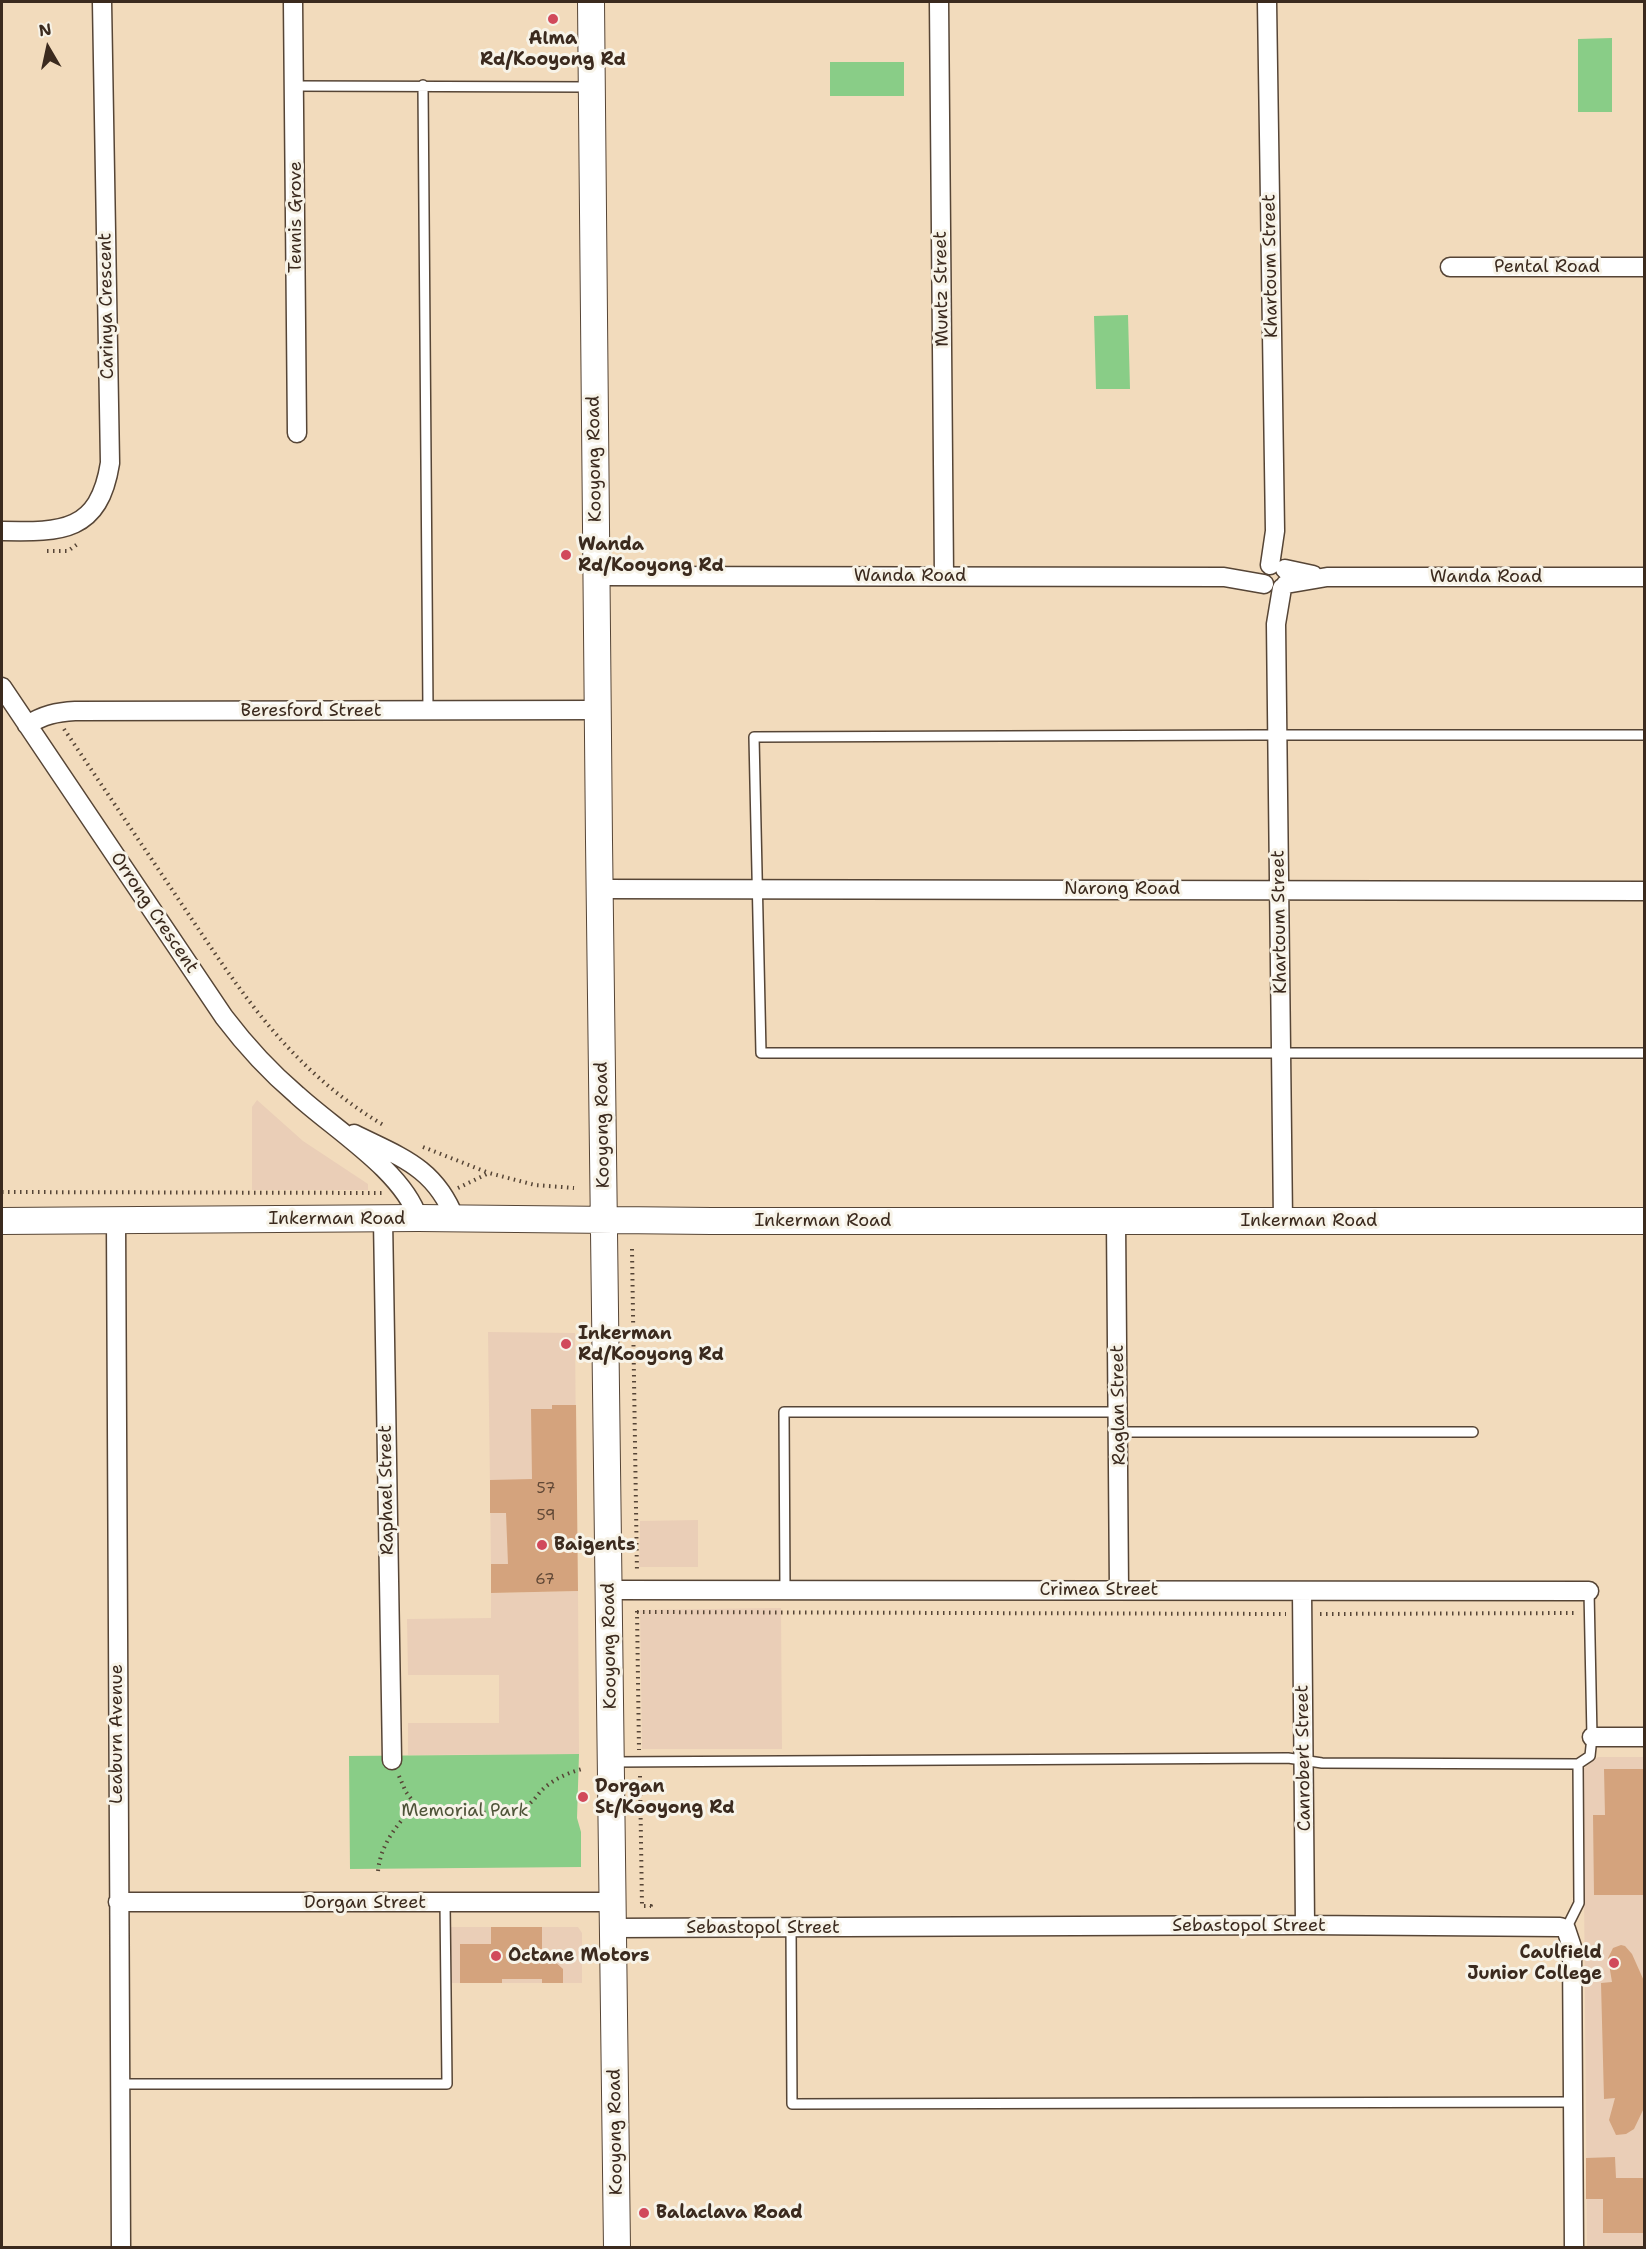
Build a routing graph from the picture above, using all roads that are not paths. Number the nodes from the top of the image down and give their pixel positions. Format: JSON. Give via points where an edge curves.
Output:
{"nodes":[{"id":1,"x":102,"y":2,"type":"edge"},
{"id":2,"x":293,"y":2,"type":"edge"},
{"id":3,"x":591,"y":2,"type":"edge"},
{"id":4,"x":939,"y":2,"type":"edge"},
{"id":5,"x":1267,"y":2,"type":"edge"},
{"id":6,"x":423,"y":85,"type":"junction"},
{"id":7,"x":295,"y":86,"type":"junction"},
{"id":8,"x":591,"y":87,"type":"junction"},
{"id":9,"x":1450,"y":267,"type":"dead end"},
{"id":10,"x":1644,"y":267,"type":"edge"},
{"id":11,"x":297,"y":433,"type":"dead end"},
{"id":12,"x":2,"y":531,"type":"edge"},
{"id":13,"x":597,"y":576,"type":"junction"},
{"id":14,"x":944,"y":576,"type":"junction"},
{"id":15,"x":1275,"y":577,"type":"junction"},
{"id":16,"x":1644,"y":578,"type":"edge"},
{"id":17,"x":2,"y":687,"type":"edge"},
{"id":18,"x":598,"y":710,"type":"junction"},
{"id":19,"x":428,"y":711,"type":"junction"},
{"id":20,"x":27,"y":725,"type":"junction"},
{"id":21,"x":1278,"y":735,"type":"junction"},
{"id":22,"x":1644,"y":735,"type":"edge"},
{"id":23,"x":758,"y":888,"type":"junction"},
{"id":24,"x":600,"y":889,"type":"junction"},
{"id":25,"x":1279,"y":889,"type":"junction"},
{"id":26,"x":1644,"y":891,"type":"edge"},
{"id":27,"x":1282,"y":1053,"type":"junction"},
{"id":28,"x":1644,"y":1053,"type":"edge"},
{"id":29,"x":328,"y":1122,"type":"junction"},
{"id":30,"x":418,"y":1218,"type":"junction"},
{"id":31,"x":383,"y":1219,"type":"junction"},
{"id":32,"x":455,"y":1219,"type":"junction"},
{"id":33,"x":604,"y":1220,"type":"junction"},
{"id":34,"x":2,"y":1221,"type":"edge"},
{"id":35,"x":116,"y":1221,"type":"junction"},
{"id":36,"x":1116,"y":1221,"type":"junction"},
{"id":37,"x":1283,"y":1221,"type":"junction"},
{"id":38,"x":1644,"y":1221,"type":"edge"},
{"id":39,"x":1119,"y":1412,"type":"junction"},
{"id":40,"x":1119,"y":1432,"type":"junction"},
{"id":41,"x":1473,"y":1432,"type":"dead end"},
{"id":42,"x":609,"y":1590,"type":"junction"},
{"id":43,"x":1119,"y":1590,"type":"junction"},
{"id":44,"x":785,"y":1591,"type":"junction"},
{"id":45,"x":1589,"y":1591,"type":"joint"},
{"id":46,"x":1302,"y":1592,"type":"junction"},
{"id":47,"x":1592,"y":1737,"type":"junction"},
{"id":48,"x":1644,"y":1737,"type":"edge"},
{"id":49,"x":392,"y":1760,"type":"road end"},
{"id":50,"x":1304,"y":1761,"type":"junction"},
{"id":51,"x":611,"y":1762,"type":"junction"},
{"id":52,"x":1578,"y":1764,"type":"junction"},
{"id":53,"x":118,"y":1902,"type":"junction"},
{"id":54,"x":612,"y":1902,"type":"junction"},
{"id":55,"x":445,"y":1903,"type":"junction"},
{"id":56,"x":1305,"y":1925,"type":"junction"},
{"id":57,"x":792,"y":1927,"type":"junction"},
{"id":58,"x":613,"y":1928,"type":"junction"},
{"id":59,"x":1566,"y":1929,"type":"junction"},
{"id":60,"x":119,"y":2084,"type":"junction"},
{"id":61,"x":1573,"y":2102,"type":"junction"},
{"id":62,"x":121,"y":2247,"type":"edge"},
{"id":63,"x":617,"y":2247,"type":"edge"},
{"id":64,"x":1574,"y":2247,"type":"edge"}],
"edges":[{"from":1,"to":12,"type":"street","name":"Carinya Crescent","via":[[110,463],[107,481],[92,511],[66,528]]},
{"from":2,"to":7,"type":"street","name":"Tennis Grove"},
{"from":3,"to":8,"type":"street","name":"Kooyong Road"},
{"from":4,"to":14,"type":"street","name":"Muntz Street"},
{"from":5,"to":15,"type":"street","name":"Khartoum Street"},
{"from":6,"to":7,"type":"lane"},
{"from":6,"to":8,"type":"lane"},
{"from":6,"to":19,"type":"lane"},
{"from":7,"to":11,"type":"street","name":"Tennis Grove"},
{"from":8,"to":13,"type":"street","name":"Kooyong Road"},
{"from":9,"to":10,"type":"street","name":"Pental Road"},
{"from":13,"to":14,"type":"street","name":"Wanda Road"},
{"from":13,"to":18,"type":"street","name":"Kooyong Road"},
{"from":14,"to":15,"type":"street","name":"Wanda Road"},
{"from":15,"to":16,"type":"street","name":"Wanda Road"},
{"from":15,"to":21,"type":"street","name":"Khartoum Street"},
{"from":17,"to":20,"type":"street","name":"Orrong Crescent"},
{"from":18,"to":19,"type":"street","name":"Beresford Street"},
{"from":18,"to":24,"type":"street","name":"Kooyong Road"},
{"from":19,"to":20,"type":"street","name":"Beresford Street","via":[[52,713]]},
{"from":20,"to":29,"type":"street","name":"Orrong Crescent","via":[[225,1017],[268,1069]]},
{"from":21,"to":22,"type":"lane"},
{"from":21,"to":23,"type":"lane","via":[[754,737]]},
{"from":21,"to":25,"type":"street","name":"Khartoum Street"},
{"from":23,"to":24,"type":"street","name":"Narong Road"},
{"from":23,"to":25,"type":"street","name":"Narong Road"},
{"from":23,"to":27,"type":"lane","via":[[760,1053]]},
{"from":24,"to":33,"type":"street","name":"Kooyong Road"},
{"from":25,"to":26,"type":"street","name":"Narong Road"},
{"from":25,"to":27,"type":"street","name":"Khartoum Street"},
{"from":27,"to":28,"type":"lane"},
{"from":27,"to":37,"type":"street","name":"Khartoum Street"},
{"from":29,"to":30,"type":"street","name":"Orrong Crescent","via":[[388,1172],[414,1203]]},
{"from":29,"to":32,"type":"street","name":"Orrong Crescent","via":[[419,1168],[441,1190]]},
{"from":30,"to":31,"type":"street","name":"Inkerman Road"},
{"from":30,"to":32,"type":"street","name":"Inkerman Road"},
{"from":31,"to":35,"type":"street","name":"Inkerman Road"},
{"from":31,"to":49,"type":"street","name":"Raphael Street"},
{"from":32,"to":33,"type":"street","name":"Inkerman Road"},
{"from":33,"to":36,"type":"street","name":"Inkerman Road"},
{"from":33,"to":42,"type":"street","name":"Kooyong Road"},
{"from":34,"to":35,"type":"street","name":"Inkerman Road"},
{"from":35,"to":53,"type":"street","name":"Leaburn Avenue"},
{"from":36,"to":37,"type":"street","name":"Inkerman Road"},
{"from":36,"to":39,"type":"street","name":"Raglan Street"},
{"from":37,"to":38,"type":"street","name":"Inkerman Road"},
{"from":39,"to":40,"type":"street","name":"Raglan Street"},
{"from":39,"to":44,"type":"lane","via":[[784,1412]]},
{"from":40,"to":41,"type":"lane"},
{"from":40,"to":43,"type":"street","name":"Raglan Street"},
{"from":42,"to":44,"type":"street","name":"Crimea Street"},
{"from":42,"to":51,"type":"street","name":"Kooyong Road"},
{"from":43,"to":44,"type":"street","name":"Crimea Street"},
{"from":43,"to":46,"type":"street","name":"Crimea Street"},
{"from":45,"to":46,"type":"street","name":"Crimea Street"},
{"from":45,"to":47,"type":"lane"},
{"from":46,"to":50,"type":"street","name":"Canrobert Street"},
{"from":47,"to":48,"type":"street"},
{"from":47,"to":52,"type":"lane","via":[[1590,1756]]},
{"from":50,"to":51,"type":"lane","via":[[1276,1758]]},
{"from":50,"to":52,"type":"lane"},
{"from":50,"to":56,"type":"street","name":"Canrobert Street"},
{"from":51,"to":54,"type":"street","name":"Kooyong Road"},
{"from":52,"to":59,"type":"lane","via":[[1579,1903]]},
{"from":53,"to":55,"type":"street","name":"Dorgan Street"},
{"from":53,"to":60,"type":"street","name":"Leaburn Avenue"},
{"from":54,"to":55,"type":"street","name":"Dorgan Street"},
{"from":54,"to":58,"type":"street","name":"Kooyong Road"},
{"from":55,"to":60,"type":"lane","via":[[447,2084]]},
{"from":56,"to":57,"type":"street","name":"Sebastopol Street"},
{"from":56,"to":59,"type":"street","name":"Sebastopol Street"},
{"from":57,"to":58,"type":"street","name":"Sebastopol Street"},
{"from":57,"to":61,"type":"lane","via":[[792,2104]]},
{"from":58,"to":63,"type":"street","name":"Kooyong Road"},
{"from":59,"to":61,"type":"street","via":[[1572,1947]]},
{"from":60,"to":62,"type":"street","name":"Leaburn Avenue"},
{"from":61,"to":64,"type":"street"}]}
